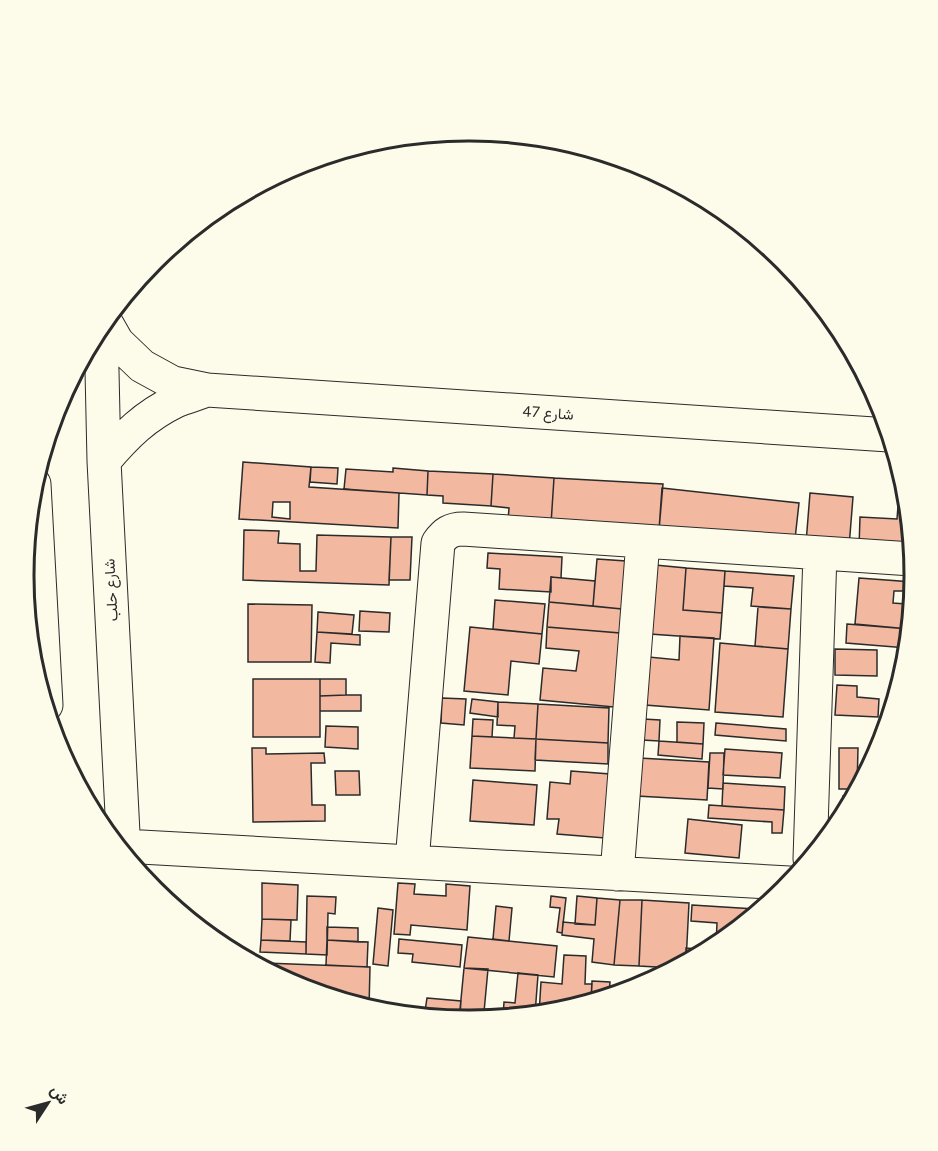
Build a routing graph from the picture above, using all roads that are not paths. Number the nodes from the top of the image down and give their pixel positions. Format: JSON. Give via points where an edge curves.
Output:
{"nodes":[{"id":1,"x":110,"y":331,"type":"edge"},
{"id":2,"x":101,"y":345,"type":"edge"},
{"id":3,"x":207,"y":390,"type":"junction"},
{"id":4,"x":879,"y":434,"type":"edge"},
{"id":5,"x":104,"y":461,"type":"junction"},
{"id":6,"x":37,"y":532,"type":"edge"},
{"id":7,"x":643,"y":541,"type":"junction"},
{"id":8,"x":820,"y":553,"type":"junction"},
{"id":9,"x":903,"y":558,"type":"edge"},
{"id":10,"x":44,"y":663,"type":"edge"},
{"id":11,"x":122,"y":838,"type":"edge"},
{"id":12,"x":810,"y":844,"type":"edge"},
{"id":13,"x":132,"y":849,"type":"edge"},
{"id":14,"x":412,"y":862,"type":"junction"},
{"id":15,"x":616,"y":874,"type":"junction"},
{"id":16,"x":777,"y":882,"type":"edge"}],
"edges":[{"from":1,"to":3,"type":"street","name":"شارع 47","via":[[142,366],[173,382]]},
{"from":2,"to":5,"type":"street","name":"شارع حلب"},
{"from":3,"to":4,"type":"street","name":"شارع 47"},
{"from":3,"to":5,"type":"street","name":"شارع 47","via":[[150,417],[125,436]]},
{"from":5,"to":11,"type":"street","name":"شارع حلب"},
{"from":6,"to":10,"type":"street"},
{"from":7,"to":8,"type":"street"},
{"from":7,"to":14,"type":"street","via":[[463,529],[444,534],[438,543]]},
{"from":7,"to":15,"type":"street"},
{"from":8,"to":9,"type":"street"},
{"from":8,"to":12,"type":"street"},
{"from":13,"to":14,"type":"street"},
{"from":14,"to":15,"type":"street"},
{"from":15,"to":16,"type":"street"}]}
